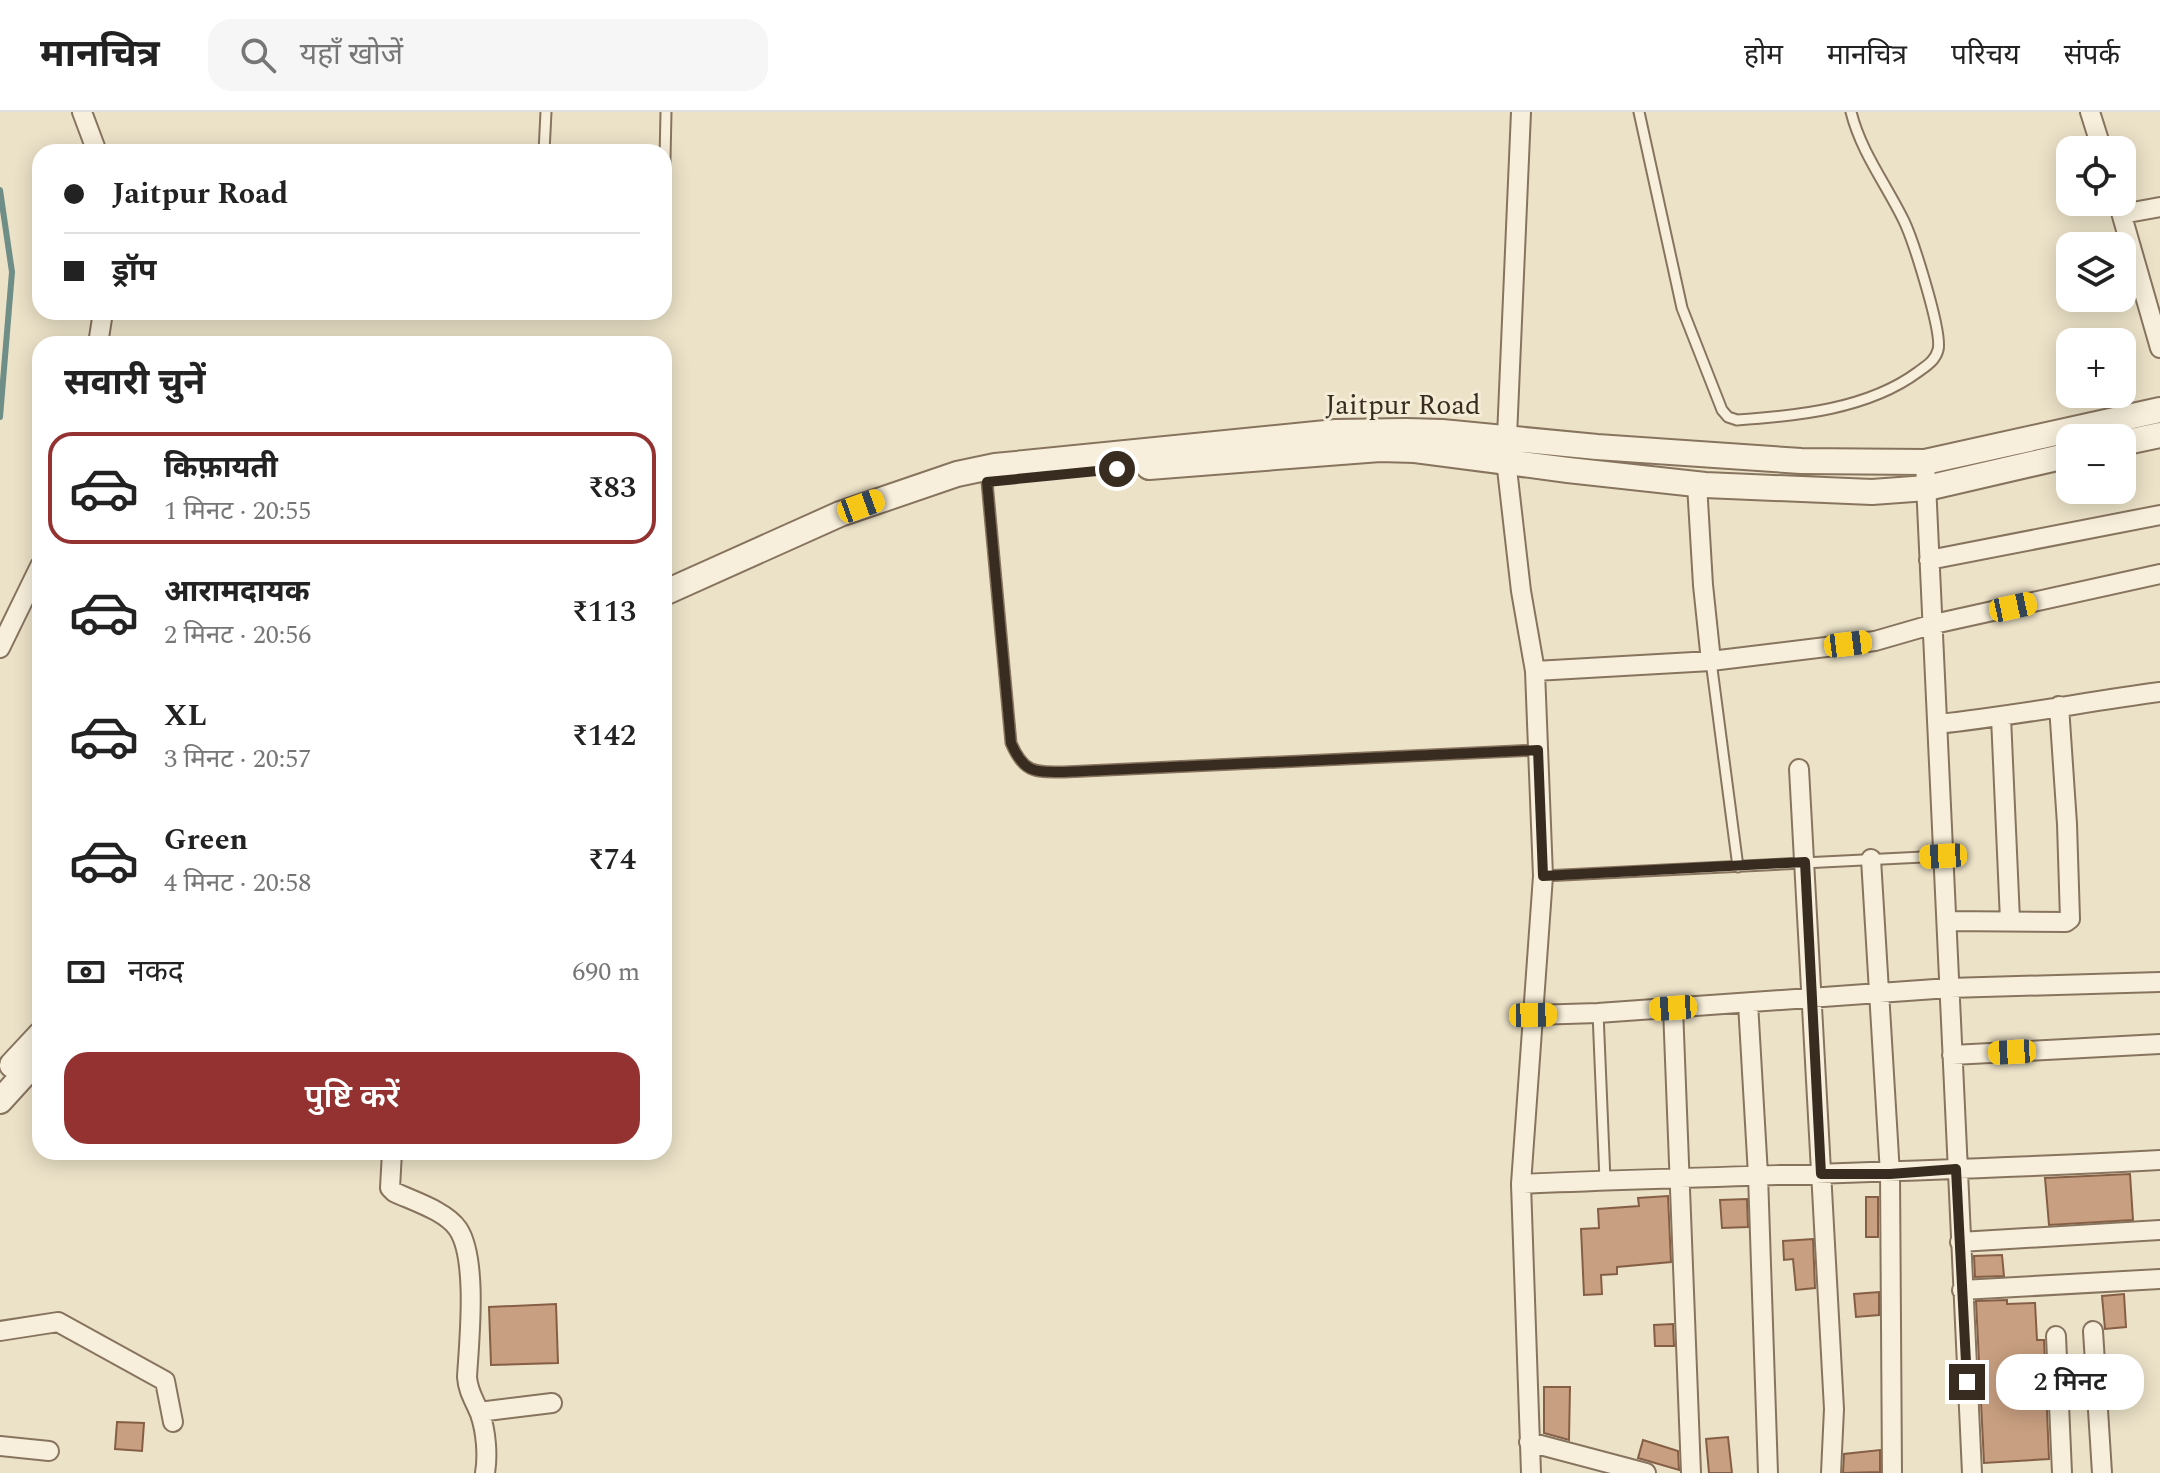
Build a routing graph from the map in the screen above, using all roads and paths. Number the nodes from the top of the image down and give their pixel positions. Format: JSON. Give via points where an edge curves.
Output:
{"nodes":[{"id":1,"x":82,"y":112,"type":"edge"},
{"id":2,"x":546,"y":112,"type":"edge"},
{"id":3,"x":666,"y":112,"type":"edge"},
{"id":4,"x":1521,"y":112,"type":"edge"},
{"id":5,"x":1639,"y":112,"type":"edge"},
{"id":6,"x":1851,"y":112,"type":"edge"},
{"id":7,"x":2090,"y":112,"type":"edge"},
{"id":8,"x":2098,"y":136,"type":"edge"},
{"id":9,"x":94,"y":144,"type":"edge"},
{"id":10,"x":544,"y":144,"type":"edge"},
{"id":11,"x":665,"y":144,"type":"edge"},
{"id":12,"x":2160,"y":207,"type":"edge"},
{"id":13,"x":2136,"y":208,"type":"edge"},
{"id":14,"x":2123,"y":216,"type":"edge"},
{"id":15,"x":2155,"y":310,"type":"edge"},
{"id":16,"x":2160,"y":348,"type":"edge"},
{"id":17,"x":2160,"y":410,"type":"edge"},
{"id":18,"x":2160,"y":435,"type":"edge"},
{"id":19,"x":2136,"y":440,"type":"edge"},
{"id":20,"x":1506,"y":449,"type":"junction"},
{"id":21,"x":2056,"y":458,"type":"edge"},
{"id":22,"x":1925,"y":462,"type":"junction"},
{"id":23,"x":987,"y":482,"type":"junction"},
{"id":24,"x":1697,"y":484,"type":"junction"},
{"id":25,"x":1927,"y":488,"type":"junction"},
{"id":26,"x":2160,"y":515,"type":"edge"},
{"id":27,"x":1929,"y":560,"type":"junction"},
{"id":28,"x":2160,"y":574,"type":"edge"},
{"id":29,"x":32,"y":582,"type":"edge"},
{"id":30,"x":672,"y":589,"type":"edge"},
{"id":31,"x":672,"y":604,"type":"edge"},
{"id":32,"x":1934,"y":624,"type":"junction"},
{"id":33,"x":0,"y":648,"type":"edge"},
{"id":34,"x":1711,"y":661,"type":"junction"},
{"id":35,"x":1535,"y":671,"type":"junction"},
{"id":36,"x":2160,"y":692,"type":"edge"},
{"id":37,"x":2059,"y":706,"type":"junction"},
{"id":38,"x":2001,"y":717,"type":"junction"},
{"id":39,"x":1938,"y":724,"type":"junction"},
{"id":40,"x":1538,"y":750,"type":"junction"},
{"id":41,"x":1799,"y":769,"type":"dead end"},
{"id":42,"x":1943,"y":856,"type":"junction"},
{"id":43,"x":1871,"y":859,"type":"junction"},
{"id":44,"x":1805,"y":862,"type":"junction"},
{"id":45,"x":1738,"y":867,"type":"junction"},
{"id":46,"x":1543,"y":876,"type":"junction"},
{"id":47,"x":2010,"y":920,"type":"junction"},
{"id":48,"x":1947,"y":921,"type":"junction"},
{"id":49,"x":2160,"y":982,"type":"edge"},
{"id":50,"x":1949,"y":988,"type":"junction"},
{"id":51,"x":1879,"y":994,"type":"junction"},
{"id":52,"x":1813,"y":998,"type":"junction"},
{"id":53,"x":1748,"y":1003,"type":"junction"},
{"id":54,"x":1673,"y":1008,"type":"junction"},
{"id":55,"x":1598,"y":1013,"type":"junction"},
{"id":56,"x":1533,"y":1015,"type":"junction"},
{"id":57,"x":32,"y":1044,"type":"edge"},
{"id":58,"x":2160,"y":1044,"type":"edge"},
{"id":59,"x":1952,"y":1055,"type":"junction"},
{"id":60,"x":32,"y":1066,"type":"edge"},
{"id":61,"x":0,"y":1079,"type":"edge"},
{"id":62,"x":0,"y":1101,"type":"edge"},
{"id":63,"x":392,"y":1160,"type":"edge"},
{"id":64,"x":2160,"y":1160,"type":"edge"},
{"id":65,"x":1956,"y":1169,"type":"junction"},
{"id":66,"x":1821,"y":1174,"type":"junction"},
{"id":67,"x":1890,"y":1174,"type":"junction"},
{"id":68,"x":1758,"y":1175,"type":"junction"},
{"id":69,"x":1678,"y":1179,"type":"junction"},
{"id":70,"x":1605,"y":1180,"type":"junction"},
{"id":71,"x":1521,"y":1184,"type":"junction"},
{"id":72,"x":2160,"y":1230,"type":"edge"},
{"id":73,"x":1960,"y":1242,"type":"junction"},
{"id":74,"x":2160,"y":1279,"type":"edge"},
{"id":75,"x":1962,"y":1290,"type":"junction"},
{"id":76,"x":0,"y":1331,"type":"edge"},
{"id":77,"x":2093,"y":1331,"type":"dead end"},
{"id":78,"x":2056,"y":1336,"type":"dead end"},
{"id":79,"x":552,"y":1403,"type":"dead end"},
{"id":80,"x":479,"y":1412,"type":"junction"},
{"id":81,"x":173,"y":1422,"type":"dead end"},
{"id":82,"x":1529,"y":1442,"type":"junction"},
{"id":83,"x":0,"y":1446,"type":"edge"},
{"id":84,"x":49,"y":1451,"type":"dead end"},
{"id":85,"x":485,"y":1473,"type":"edge"},
{"id":86,"x":1531,"y":1473,"type":"edge"},
{"id":87,"x":1646,"y":1473,"type":"edge"},
{"id":88,"x":1691,"y":1473,"type":"edge"},
{"id":89,"x":1768,"y":1473,"type":"edge"},
{"id":90,"x":1831,"y":1473,"type":"edge"},
{"id":91,"x":1892,"y":1473,"type":"edge"},
{"id":92,"x":1972,"y":1473,"type":"edge"},
{"id":93,"x":2062,"y":1473,"type":"edge"},
{"id":94,"x":2102,"y":1473,"type":"edge"}],
"edges":[{"from":1,"to":9,"type":"street"},
{"from":2,"to":10,"type":"lane"},
{"from":3,"to":11,"type":"lane"},
{"from":4,"to":20,"type":"street"},
{"from":5,"to":6,"type":"lane","via":[[1682,308],[1722,410],[1737,420],[1867,398],[1913,375],[1938,352],[1937,330],[1906,225],[1864,151]]},
{"from":7,"to":8,"type":"street"},
{"from":12,"to":13,"type":"street"},
{"from":14,"to":15,"type":"street"},
{"from":15,"to":16,"type":"street"},
{"from":17,"to":22,"type":"street","name":"Jaitpur Road"},
{"from":18,"to":19,"type":"street"},
{"from":20,"to":22,"type":"street","name":"Jaitpur Road","via":[[1597,447],[1801,461]]},
{"from":20,"to":23,"type":"street","name":"Jaitpur Road","via":[[1380,449]]},
{"from":20,"to":24,"type":"street","name":"Jaitpur Road","via":[[1568,470]]},
{"from":20,"to":30,"type":"street","name":"Jaitpur Road","via":[[1442,432],[1336,432],[978,469],[840,514]]},
{"from":20,"to":35,"type":"street"},
{"from":21,"to":25,"type":"street","name":"Jaitpur Road"},
{"from":22,"to":25,"type":"street"},
{"from":23,"to":31,"type":"street","name":"Jaitpur Road","via":[[827,533]]},
{"from":23,"to":40,"type":"lane","via":[[1011,743],[1026,768],[1064,772]]},
{"from":24,"to":25,"type":"street","name":"Jaitpur Road","via":[[1872,492]]},
{"from":24,"to":34,"type":"street"},
{"from":25,"to":27,"type":"street"},
{"from":26,"to":27,"type":"street"},
{"from":27,"to":32,"type":"street"},
{"from":28,"to":32,"type":"street"},
{"from":29,"to":33,"type":"street"},
{"from":32,"to":34,"type":"street","via":[[1875,641]]},
{"from":32,"to":39,"type":"street"},
{"from":34,"to":35,"type":"street"},
{"from":34,"to":45,"type":"lane"},
{"from":35,"to":40,"type":"street"},
{"from":36,"to":37,"type":"street"},
{"from":37,"to":38,"type":"street"},
{"from":37,"to":47,"type":"street","via":[[2070,919]]},
{"from":38,"to":39,"type":"street"},
{"from":38,"to":47,"type":"street"},
{"from":39,"to":42,"type":"street"},
{"from":40,"to":46,"type":"street"},
{"from":41,"to":44,"type":"street"},
{"from":42,"to":43,"type":"lane"},
{"from":42,"to":48,"type":"street"},
{"from":43,"to":44,"type":"lane"},
{"from":43,"to":51,"type":"street"},
{"from":44,"to":45,"type":"lane"},
{"from":44,"to":52,"type":"street"},
{"from":45,"to":46,"type":"lane"},
{"from":46,"to":56,"type":"street"},
{"from":47,"to":48,"type":"street"},
{"from":48,"to":50,"type":"street"},
{"from":49,"to":50,"type":"street"},
{"from":50,"to":51,"type":"street"},
{"from":50,"to":59,"type":"street"},
{"from":51,"to":52,"type":"street"},
{"from":51,"to":67,"type":"street"},
{"from":52,"to":53,"type":"street"},
{"from":52,"to":66,"type":"street"},
{"from":53,"to":54,"type":"street"},
{"from":53,"to":68,"type":"street"},
{"from":54,"to":55,"type":"street"},
{"from":54,"to":69,"type":"street"},
{"from":55,"to":56,"type":"street"},
{"from":55,"to":70,"type":"lane"},
{"from":56,"to":71,"type":"street"},
{"from":57,"to":61,"type":"street"},
{"from":58,"to":59,"type":"street"},
{"from":59,"to":65,"type":"street"},
{"from":60,"to":62,"type":"street"},
{"from":63,"to":80,"type":"street","via":[[390,1188],[445,1218],[462,1238],[471,1300],[468,1390]]},
{"from":64,"to":65,"type":"street"},
{"from":65,"to":67,"type":"street"},
{"from":65,"to":73,"type":"street"},
{"from":66,"to":67,"type":"street"},
{"from":66,"to":68,"type":"street"},
{"from":66,"to":90,"type":"street","via":[[1834,1409]]},
{"from":67,"to":91,"type":"street"},
{"from":68,"to":69,"type":"street"},
{"from":68,"to":89,"type":"street"},
{"from":69,"to":70,"type":"street"},
{"from":69,"to":88,"type":"street"},
{"from":70,"to":71,"type":"street"},
{"from":71,"to":82,"type":"street"},
{"from":72,"to":73,"type":"street"},
{"from":73,"to":75,"type":"street"},
{"from":74,"to":75,"type":"street"},
{"from":75,"to":92,"type":"street"},
{"from":76,"to":81,"type":"street","via":[[58,1322],[165,1381]]},
{"from":77,"to":94,"type":"street"},
{"from":78,"to":93,"type":"street"},
{"from":79,"to":80,"type":"street"},
{"from":80,"to":85,"type":"street"},
{"from":82,"to":86,"type":"street"},
{"from":82,"to":87,"type":"street"},
{"from":83,"to":84,"type":"street"}]}
